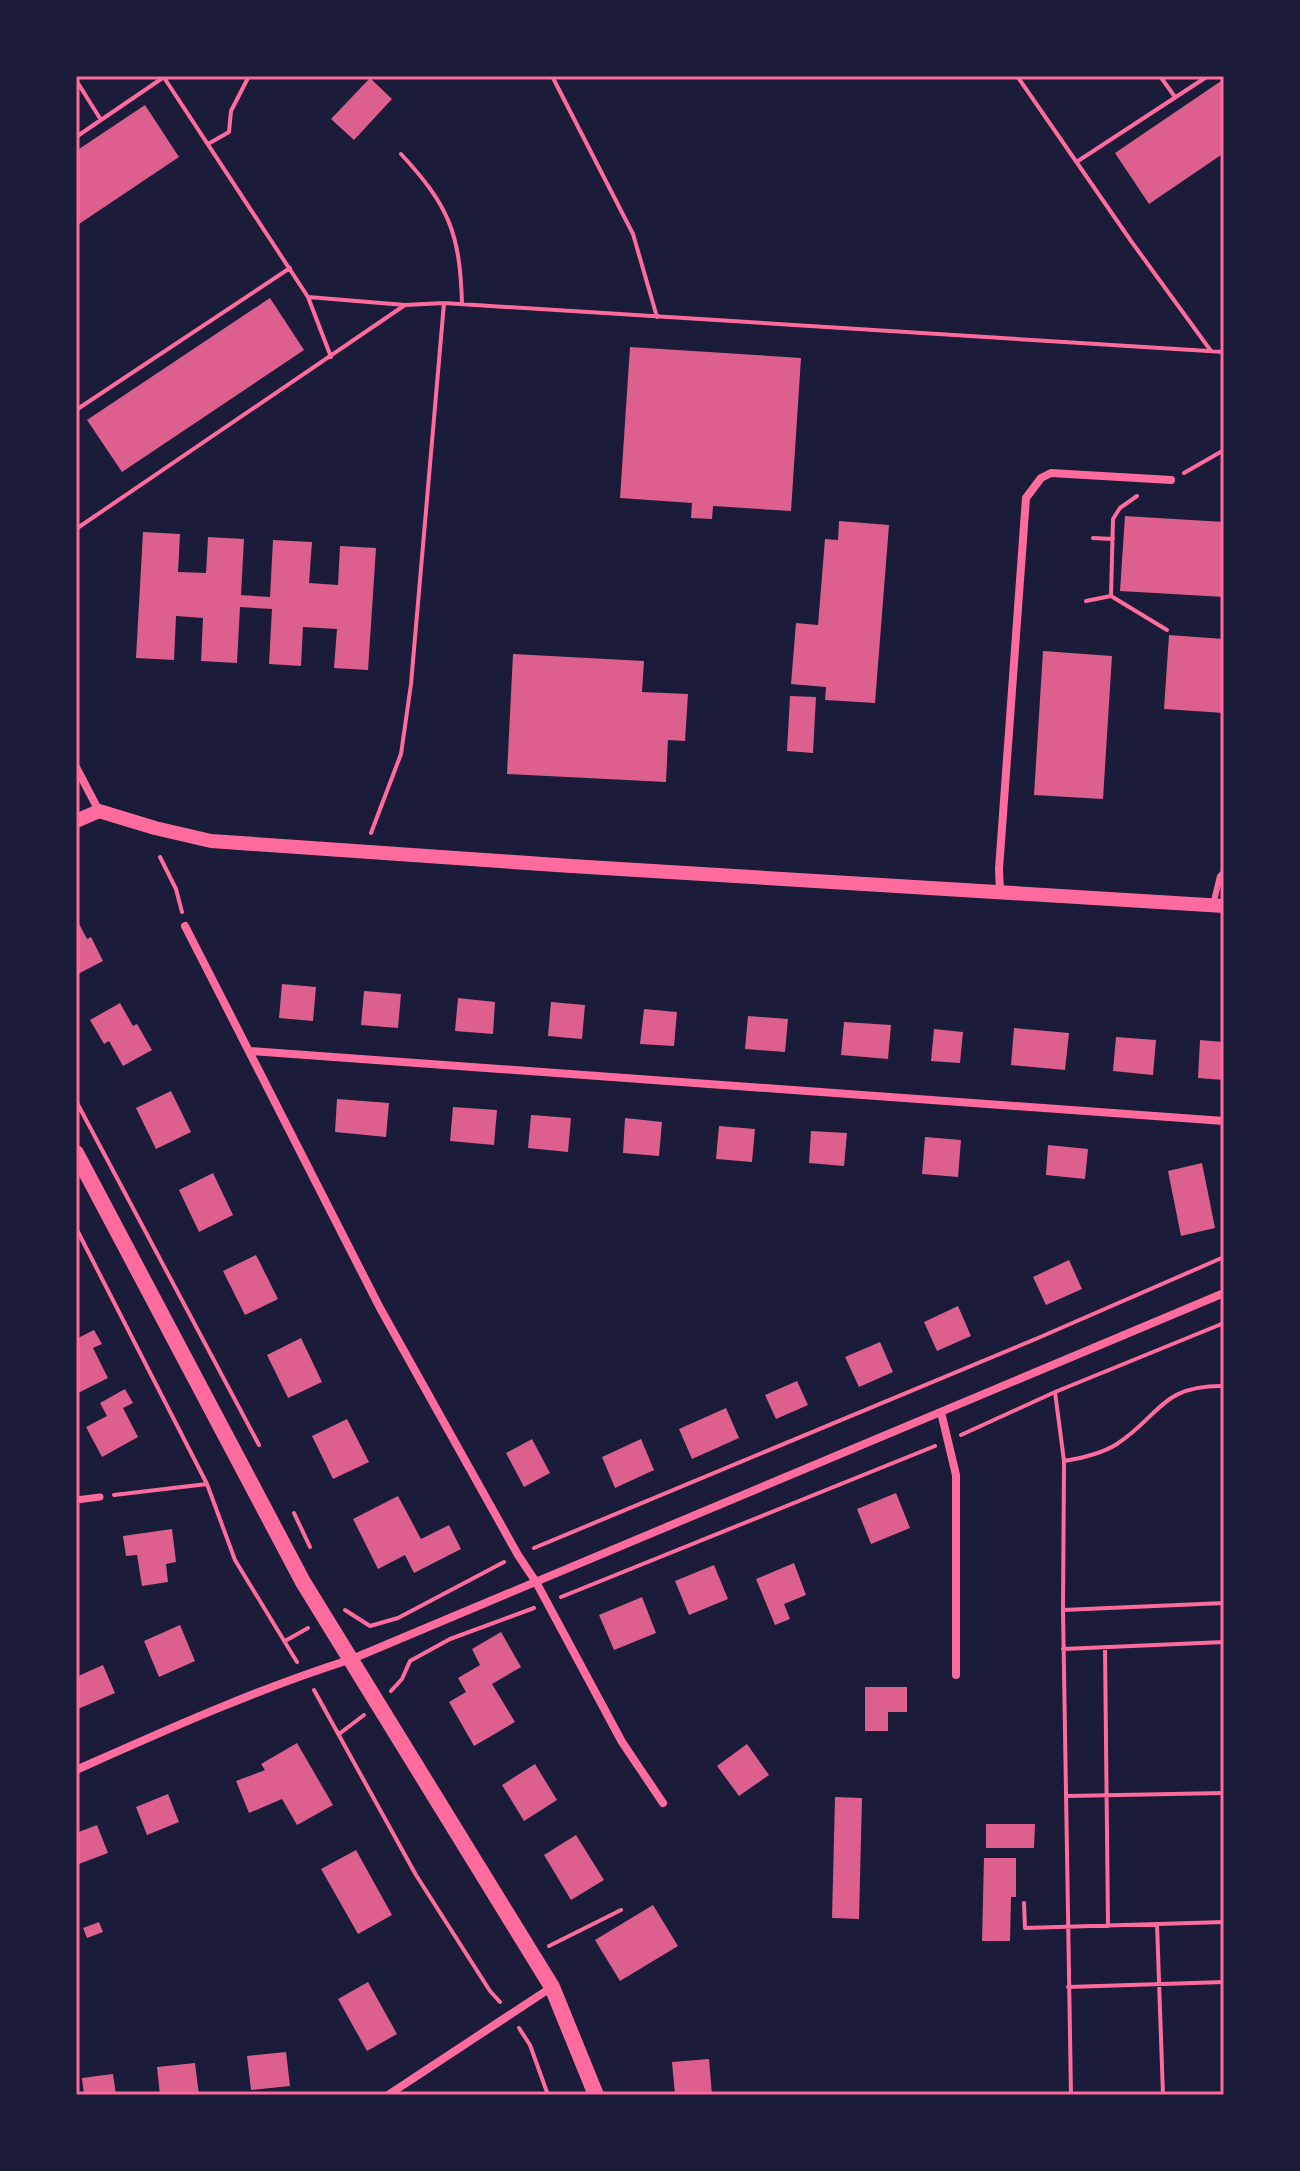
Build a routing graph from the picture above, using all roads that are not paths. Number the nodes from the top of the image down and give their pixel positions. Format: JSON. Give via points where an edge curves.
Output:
{"nodes":[{"id":1,"x":1171,"y":480,"type":"road end"},
{"id":2,"x":76,"y":767,"type":"edge"},
{"id":3,"x":99,"y":811,"type":"junction"},
{"id":4,"x":76,"y":821,"type":"edge"},
{"id":5,"x":1224,"y":872,"type":"edge"},
{"id":6,"x":1000,"y":892,"type":"junction"},
{"id":7,"x":1218,"y":905,"type":"edge"},
{"id":8,"x":185,"y":926,"type":"road end"},
{"id":9,"x":250,"y":1051,"type":"junction"},
{"id":10,"x":1224,"y":1121,"type":"edge"},
{"id":11,"x":76,"y":1153,"type":"edge"},
{"id":12,"x":1224,"y":1293,"type":"edge"},
{"id":13,"x":941,"y":1412,"type":"junction"},
{"id":14,"x":100,"y":1497,"type":"road end"},
{"id":15,"x":76,"y":1500,"type":"edge"},
{"id":16,"x":536,"y":1582,"type":"junction"},
{"id":17,"x":352,"y":1659,"type":"junction"},
{"id":18,"x":956,"y":1675,"type":"dead end"},
{"id":19,"x":76,"y":1770,"type":"edge"},
{"id":20,"x":663,"y":1803,"type":"dead end"},
{"id":21,"x":552,"y":1987,"type":"junction"},
{"id":22,"x":388,"y":2095,"type":"edge"},
{"id":23,"x":596,"y":2095,"type":"edge"}],
"edges":[{"from":1,"to":6,"type":"street","via":[[1051,473],[1026,498]]},
{"from":2,"to":3,"type":"street"},
{"from":3,"to":4,"type":"street"},
{"from":3,"to":6,"type":"street","via":[[211,841]]},
{"from":5,"to":7,"type":"lane"},
{"from":6,"to":7,"type":"street"},
{"from":8,"to":9,"type":"street"},
{"from":9,"to":10,"type":"street"},
{"from":9,"to":16,"type":"street","via":[[380,1308]]},
{"from":11,"to":17,"type":"main road","via":[[303,1582]]},
{"from":12,"to":13,"type":"street"},
{"from":13,"to":16,"type":"street"},
{"from":13,"to":18,"type":"street","via":[[956,1475]]},
{"from":14,"to":15,"type":"street"},
{"from":16,"to":17,"type":"street"},
{"from":16,"to":20,"type":"street","via":[[622,1742]]},
{"from":17,"to":19,"type":"street","via":[[291,1679]]},
{"from":17,"to":21,"type":"main road"},
{"from":21,"to":22,"type":"street"},
{"from":21,"to":23,"type":"main road"}]}
